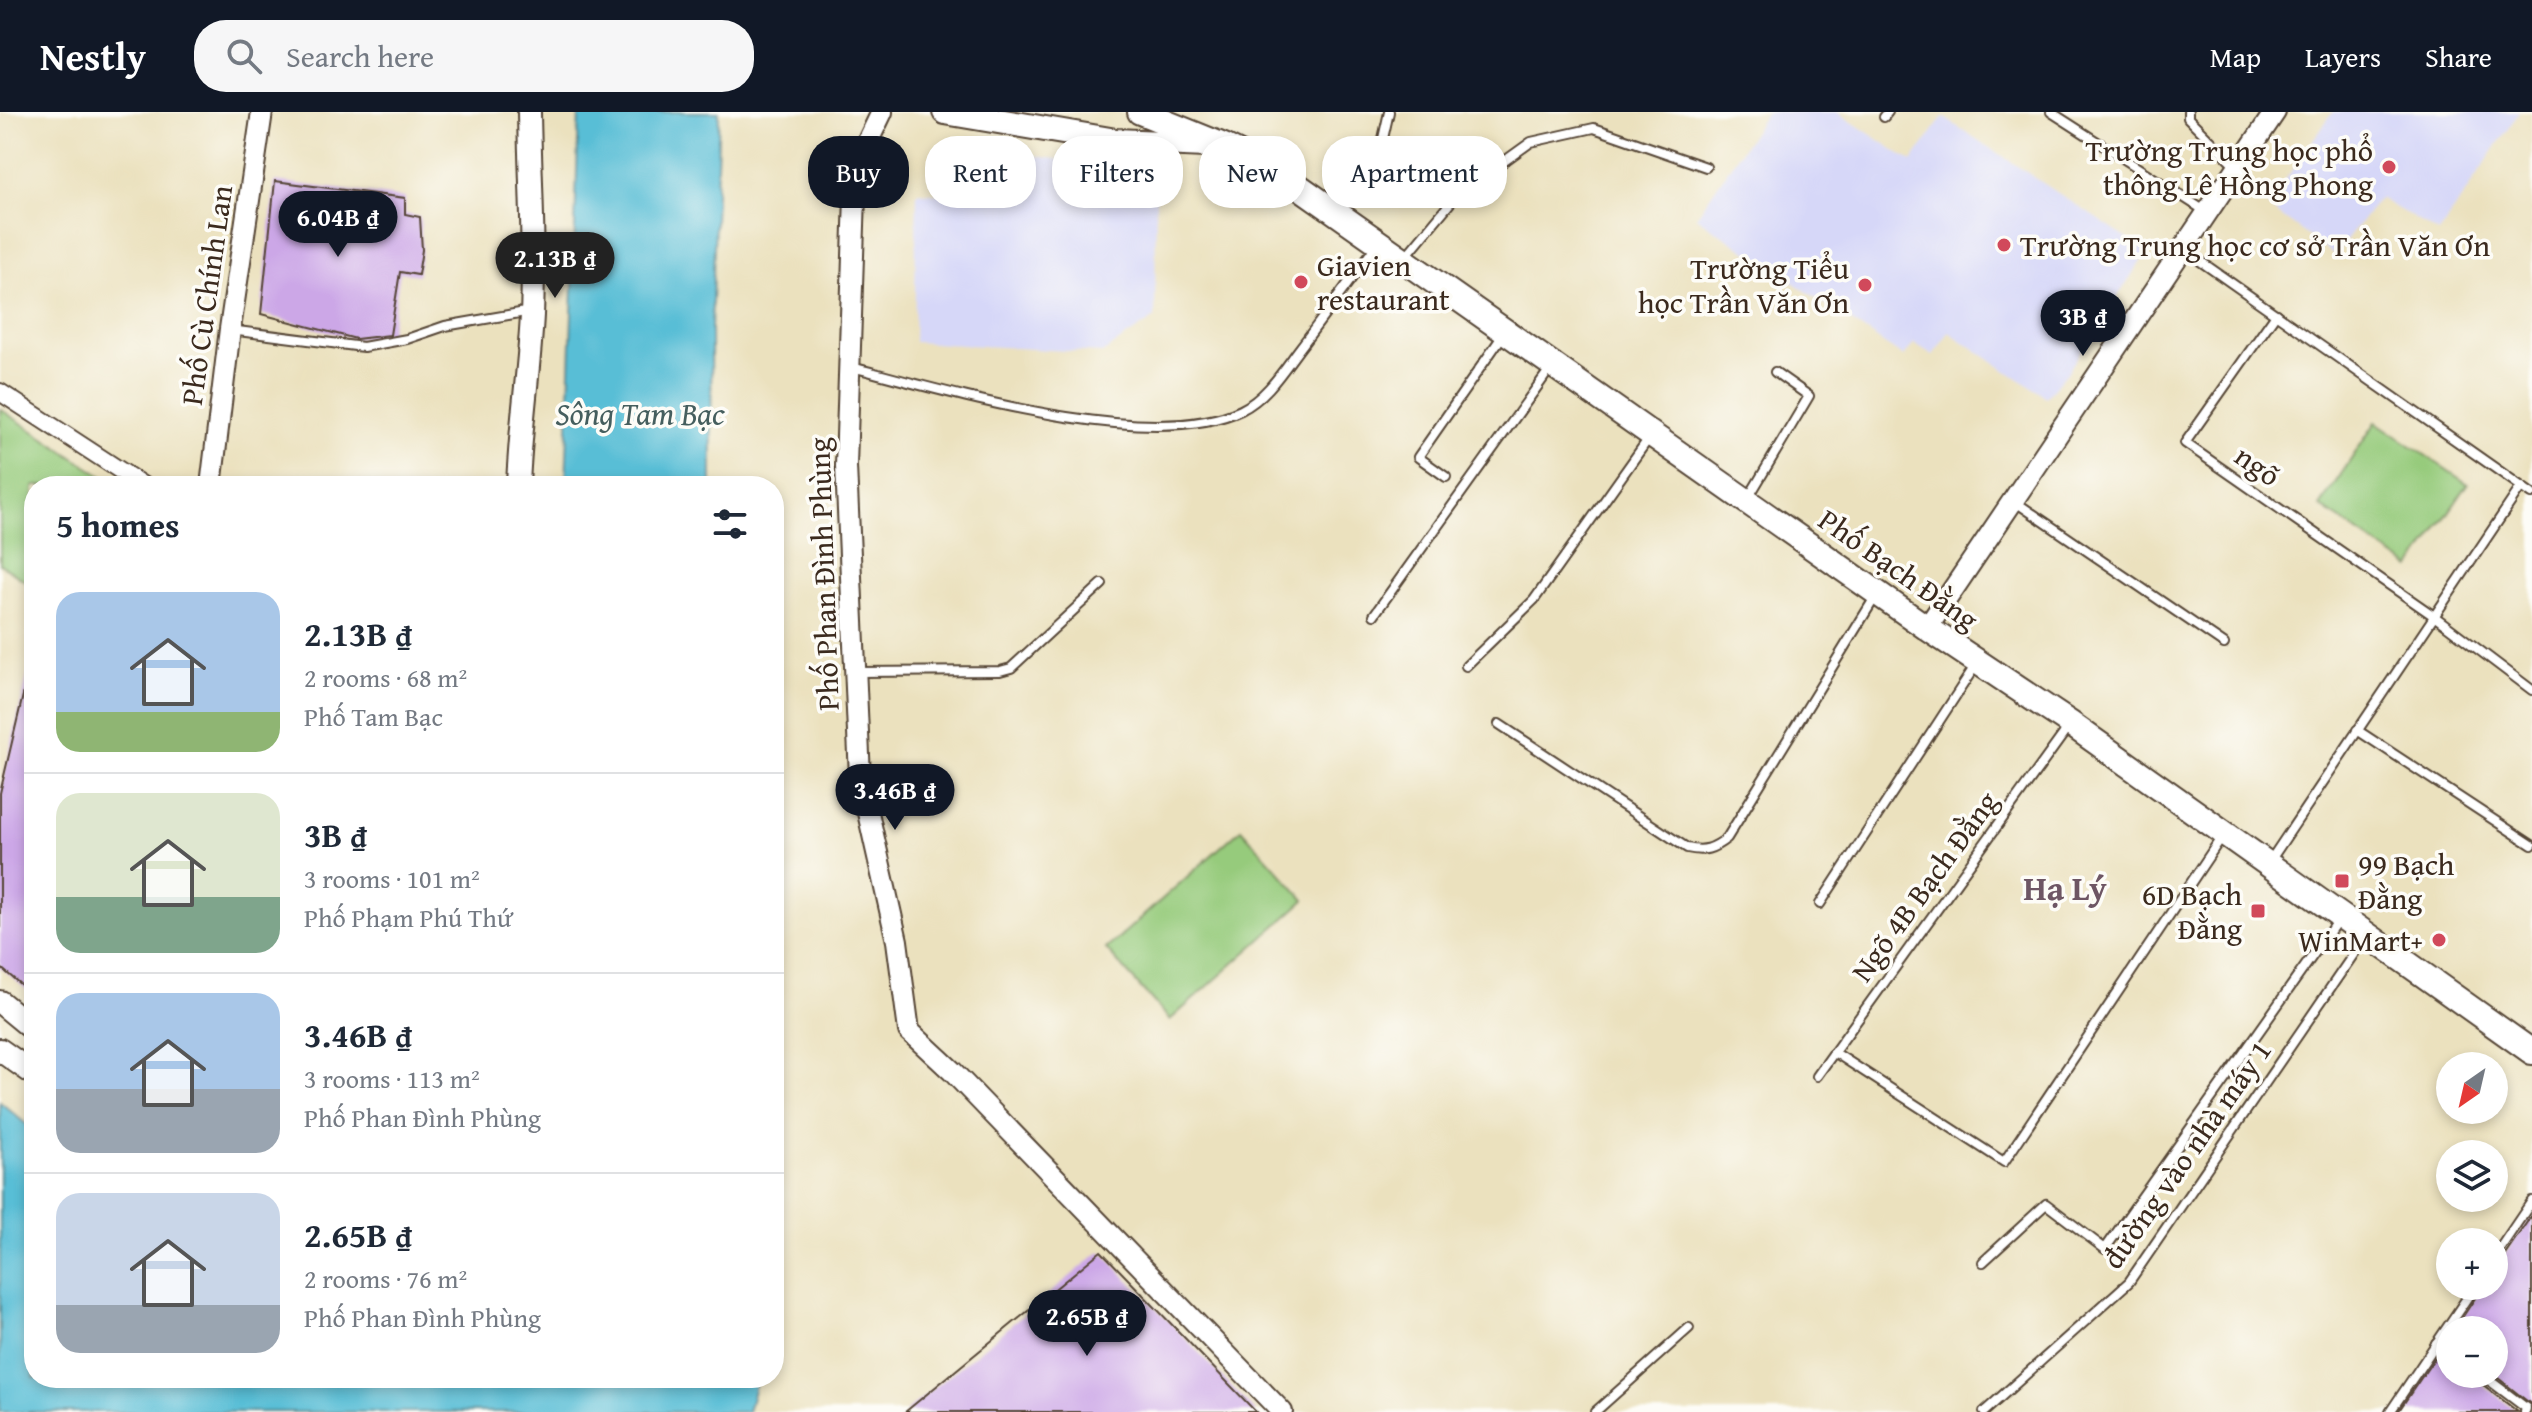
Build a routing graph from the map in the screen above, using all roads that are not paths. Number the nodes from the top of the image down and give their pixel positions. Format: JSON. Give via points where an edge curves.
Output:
{"nodes":[{"id":1,"x":262,"y":112,"type":"edge"},
{"id":2,"x":529,"y":112,"type":"edge"},
{"id":3,"x":882,"y":112,"type":"edge"},
{"id":4,"x":945,"y":112,"type":"edge"},
{"id":5,"x":1140,"y":112,"type":"edge"},
{"id":6,"x":1177,"y":112,"type":"edge"},
{"id":7,"x":1389,"y":112,"type":"edge"},
{"id":8,"x":2051,"y":112,"type":"edge"},
{"id":9,"x":2188,"y":112,"type":"edge"},
{"id":10,"x":2275,"y":112,"type":"edge"},
{"id":11,"x":1199,"y":136,"type":"edge"},
{"id":12,"x":1210,"y":136,"type":"edge"},
{"id":13,"x":1199,"y":145,"type":"edge"},
{"id":14,"x":1706,"y":167,"type":"dead end"},
{"id":15,"x":2238,"y":167,"type":"junction"},
{"id":16,"x":1306,"y":191,"type":"edge"},
{"id":17,"x":2208,"y":212,"type":"junction"},
{"id":18,"x":1338,"y":214,"type":"junction"},
{"id":19,"x":1379,"y":242,"type":"junction"},
{"id":20,"x":2183,"y":249,"type":"junction"},
{"id":21,"x":1403,"y":259,"type":"junction"},
{"id":22,"x":532,"y":311,"type":"junction"},
{"id":23,"x":2276,"y":314,"type":"junction"},
{"id":24,"x":230,"y":329,"type":"junction"},
{"id":25,"x":1505,"y":331,"type":"junction"},
{"id":26,"x":1553,"y":365,"type":"junction"},
{"id":27,"x":850,"y":367,"type":"junction"},
{"id":28,"x":1775,"y":372,"type":"dead end"},
{"id":29,"x":0,"y":392,"type":"edge"},
{"id":30,"x":1652,"y":434,"type":"junction"},
{"id":31,"x":129,"y":476,"type":"edge"},
{"id":32,"x":212,"y":476,"type":"edge"},
{"id":33,"x":518,"y":476,"type":"edge"},
{"id":34,"x":1446,"y":477,"type":"dead end"},
{"id":35,"x":2521,"y":487,"type":"junction"},
{"id":36,"x":2532,"y":494,"type":"edge"},
{"id":37,"x":2014,"y":500,"type":"junction"},
{"id":38,"x":1747,"y":501,"type":"junction"},
{"id":39,"x":1102,"y":584,"type":"dead end"},
{"id":40,"x":1878,"y":593,"type":"junction"},
{"id":41,"x":1374,"y":615,"type":"dead end"},
{"id":42,"x":2434,"y":616,"type":"junction"},
{"id":43,"x":1927,"y":628,"type":"junction"},
{"id":44,"x":2224,"y":644,"type":"dead end"},
{"id":45,"x":1978,"y":662,"type":"junction"},
{"id":46,"x":1466,"y":666,"type":"dead end"},
{"id":47,"x":856,"y":672,"type":"junction"},
{"id":48,"x":2532,"y":690,"type":"edge"},
{"id":49,"x":1499,"y":724,"type":"dead end"},
{"id":50,"x":2071,"y":724,"type":"junction"},
{"id":51,"x":2357,"y":730,"type":"junction"},
{"id":52,"x":2223,"y":834,"type":"junction"},
{"id":53,"x":2532,"y":845,"type":"edge"},
{"id":54,"x":2268,"y":864,"type":"junction"},
{"id":55,"x":1820,"y":904,"type":"dead end"},
{"id":56,"x":2340,"y":916,"type":"junction"},
{"id":57,"x":2367,"y":935,"type":"junction"},
{"id":58,"x":0,"y":1002,"type":"edge"},
{"id":59,"x":24,"y":1022,"type":"edge"},
{"id":60,"x":0,"y":1050,"type":"edge"},
{"id":61,"x":1834,"y":1052,"type":"junction"},
{"id":62,"x":2532,"y":1052,"type":"edge"},
{"id":63,"x":24,"y":1067,"type":"edge"},
{"id":64,"x":1817,"y":1076,"type":"dead end"},
{"id":65,"x":2532,"y":1201,"type":"edge"},
{"id":66,"x":2508,"y":1236,"type":"edge"},
{"id":67,"x":1983,"y":1262,"type":"dead end"},
{"id":68,"x":1689,"y":1328,"type":"dead end"},
{"id":69,"x":2436,"y":1343,"type":"edge"},
{"id":70,"x":2501,"y":1388,"type":"edge"},
{"id":71,"x":1282,"y":1412,"type":"edge"},
{"id":72,"x":1595,"y":1412,"type":"edge"},
{"id":73,"x":1984,"y":1412,"type":"edge"},
{"id":74,"x":2390,"y":1412,"type":"edge"},
{"id":75,"x":2525,"y":1412,"type":"edge"}],
"edges":[{"from":1,"to":24,"type":"street","name":"Phố Cù Chính Lan"},
{"from":2,"to":22,"type":"main road"},
{"from":3,"to":27,"type":"street","name":"Phố Phan Đình Phùng","via":[[856,166]]},
{"from":4,"to":13,"type":"main road","name":"Phố Bạch Đằng","via":[[1116,141]]},
{"from":5,"to":11,"type":"main road","name":"Phố Bạch Đằng"},
{"from":6,"to":12,"type":"main road","name":"Phố Bạch Đằng"},
{"from":7,"to":18,"type":"lane","via":[[1382,143]]},
{"from":8,"to":17,"type":"lane"},
{"from":9,"to":15,"type":"lane","via":[[2188,118]]},
{"from":10,"to":15,"type":"street"},
{"from":14,"to":21,"type":"lane","via":[[1594,128],[1531,142],[1456,196]]},
{"from":15,"to":17,"type":"street"},
{"from":16,"to":18,"type":"main road","name":"Phố Bạch Đằng"},
{"from":17,"to":20,"type":"street"},
{"from":18,"to":19,"type":"main road","name":"Phố Bạch Đằng"},
{"from":19,"to":21,"type":"main road","name":"Phố Bạch Đằng"},
{"from":19,"to":27,"type":"lane","via":[[1268,390],[1241,410],[1197,424],[1107,423],[964,396]]},
{"from":20,"to":23,"type":"lane"},
{"from":20,"to":37,"type":"street"},
{"from":21,"to":25,"type":"main road","name":"Phố Bạch Đằng"},
{"from":22,"to":24,"type":"lane","via":[[363,347]]},
{"from":22,"to":33,"type":"main road"},
{"from":23,"to":35,"type":"lane"},
{"from":23,"to":42,"type":"lane","name":"ngõ","via":[[2185,443]]},
{"from":24,"to":32,"type":"street","name":"Phố Cù Chính Lan"},
{"from":25,"to":26,"type":"main road","name":"Phố Bạch Đằng"},
{"from":25,"to":34,"type":"lane","via":[[1418,457]]},
{"from":26,"to":30,"type":"main road","name":"Phố Bạch Đằng"},
{"from":26,"to":41,"type":"lane"},
{"from":27,"to":47,"type":"street","name":"Phố Phan Đình Phùng","via":[[846,466]]},
{"from":28,"to":38,"type":"lane","via":[[1809,396]]},
{"from":29,"to":31,"type":"street"},
{"from":30,"to":38,"type":"main road","name":"Phố Bạch Đằng"},
{"from":30,"to":46,"type":"lane","via":[[1534,600]]},
{"from":35,"to":36,"type":"lane"},
{"from":35,"to":42,"type":"lane"},
{"from":37,"to":43,"type":"street"},
{"from":37,"to":44,"type":"lane"},
{"from":38,"to":40,"type":"main road","name":"Phố Bạch Đằng"},
{"from":39,"to":47,"type":"lane","via":[[1011,668]]},
{"from":40,"to":43,"type":"main road","name":"Phố Bạch Đằng"},
{"from":40,"to":49,"type":"lane","via":[[1727,838],[1715,847],[1687,848]]},
{"from":42,"to":48,"type":"lane","name":"ngõ"},
{"from":42,"to":51,"type":"lane"},
{"from":43,"to":45,"type":"main road","name":"Phố Bạch Đằng"},
{"from":45,"to":50,"type":"main road","name":"Phố Bạch Đằng"},
{"from":45,"to":55,"type":"lane"},
{"from":47,"to":71,"type":"street","name":"Phố Phan Đình Phùng","via":[[860,777],[897,941],[909,1031]]},
{"from":50,"to":52,"type":"main road","name":"Phố Bạch Đằng"},
{"from":50,"to":61,"type":"lane","name":"Ngõ 4B Bạch Đằng"},
{"from":51,"to":53,"type":"lane"},
{"from":51,"to":54,"type":"lane"},
{"from":52,"to":54,"type":"main road","name":"Phố Bạch Đằng"},
{"from":52,"to":61,"type":"lane","via":[[2004,1162]]},
{"from":54,"to":56,"type":"main road","name":"Phố Bạch Đằng"},
{"from":56,"to":57,"type":"main road","name":"Phố Bạch Đằng"},
{"from":56,"to":67,"type":"lane","via":[[2105,1249],[2046,1204]]},
{"from":57,"to":62,"type":"main road","name":"Phố Bạch Đằng"},
{"from":57,"to":73,"type":"lane","name":"đường vào nhà máy 1","via":[[2129,1282]]},
{"from":58,"to":59,"type":"main road"},
{"from":60,"to":63,"type":"main road"},
{"from":61,"to":64,"type":"lane","name":"Ngõ 4B Bạch Đằng"},
{"from":65,"to":66,"type":"lane"},
{"from":68,"to":72,"type":"lane"},
{"from":69,"to":74,"type":"lane"},
{"from":70,"to":75,"type":"lane"}]}
